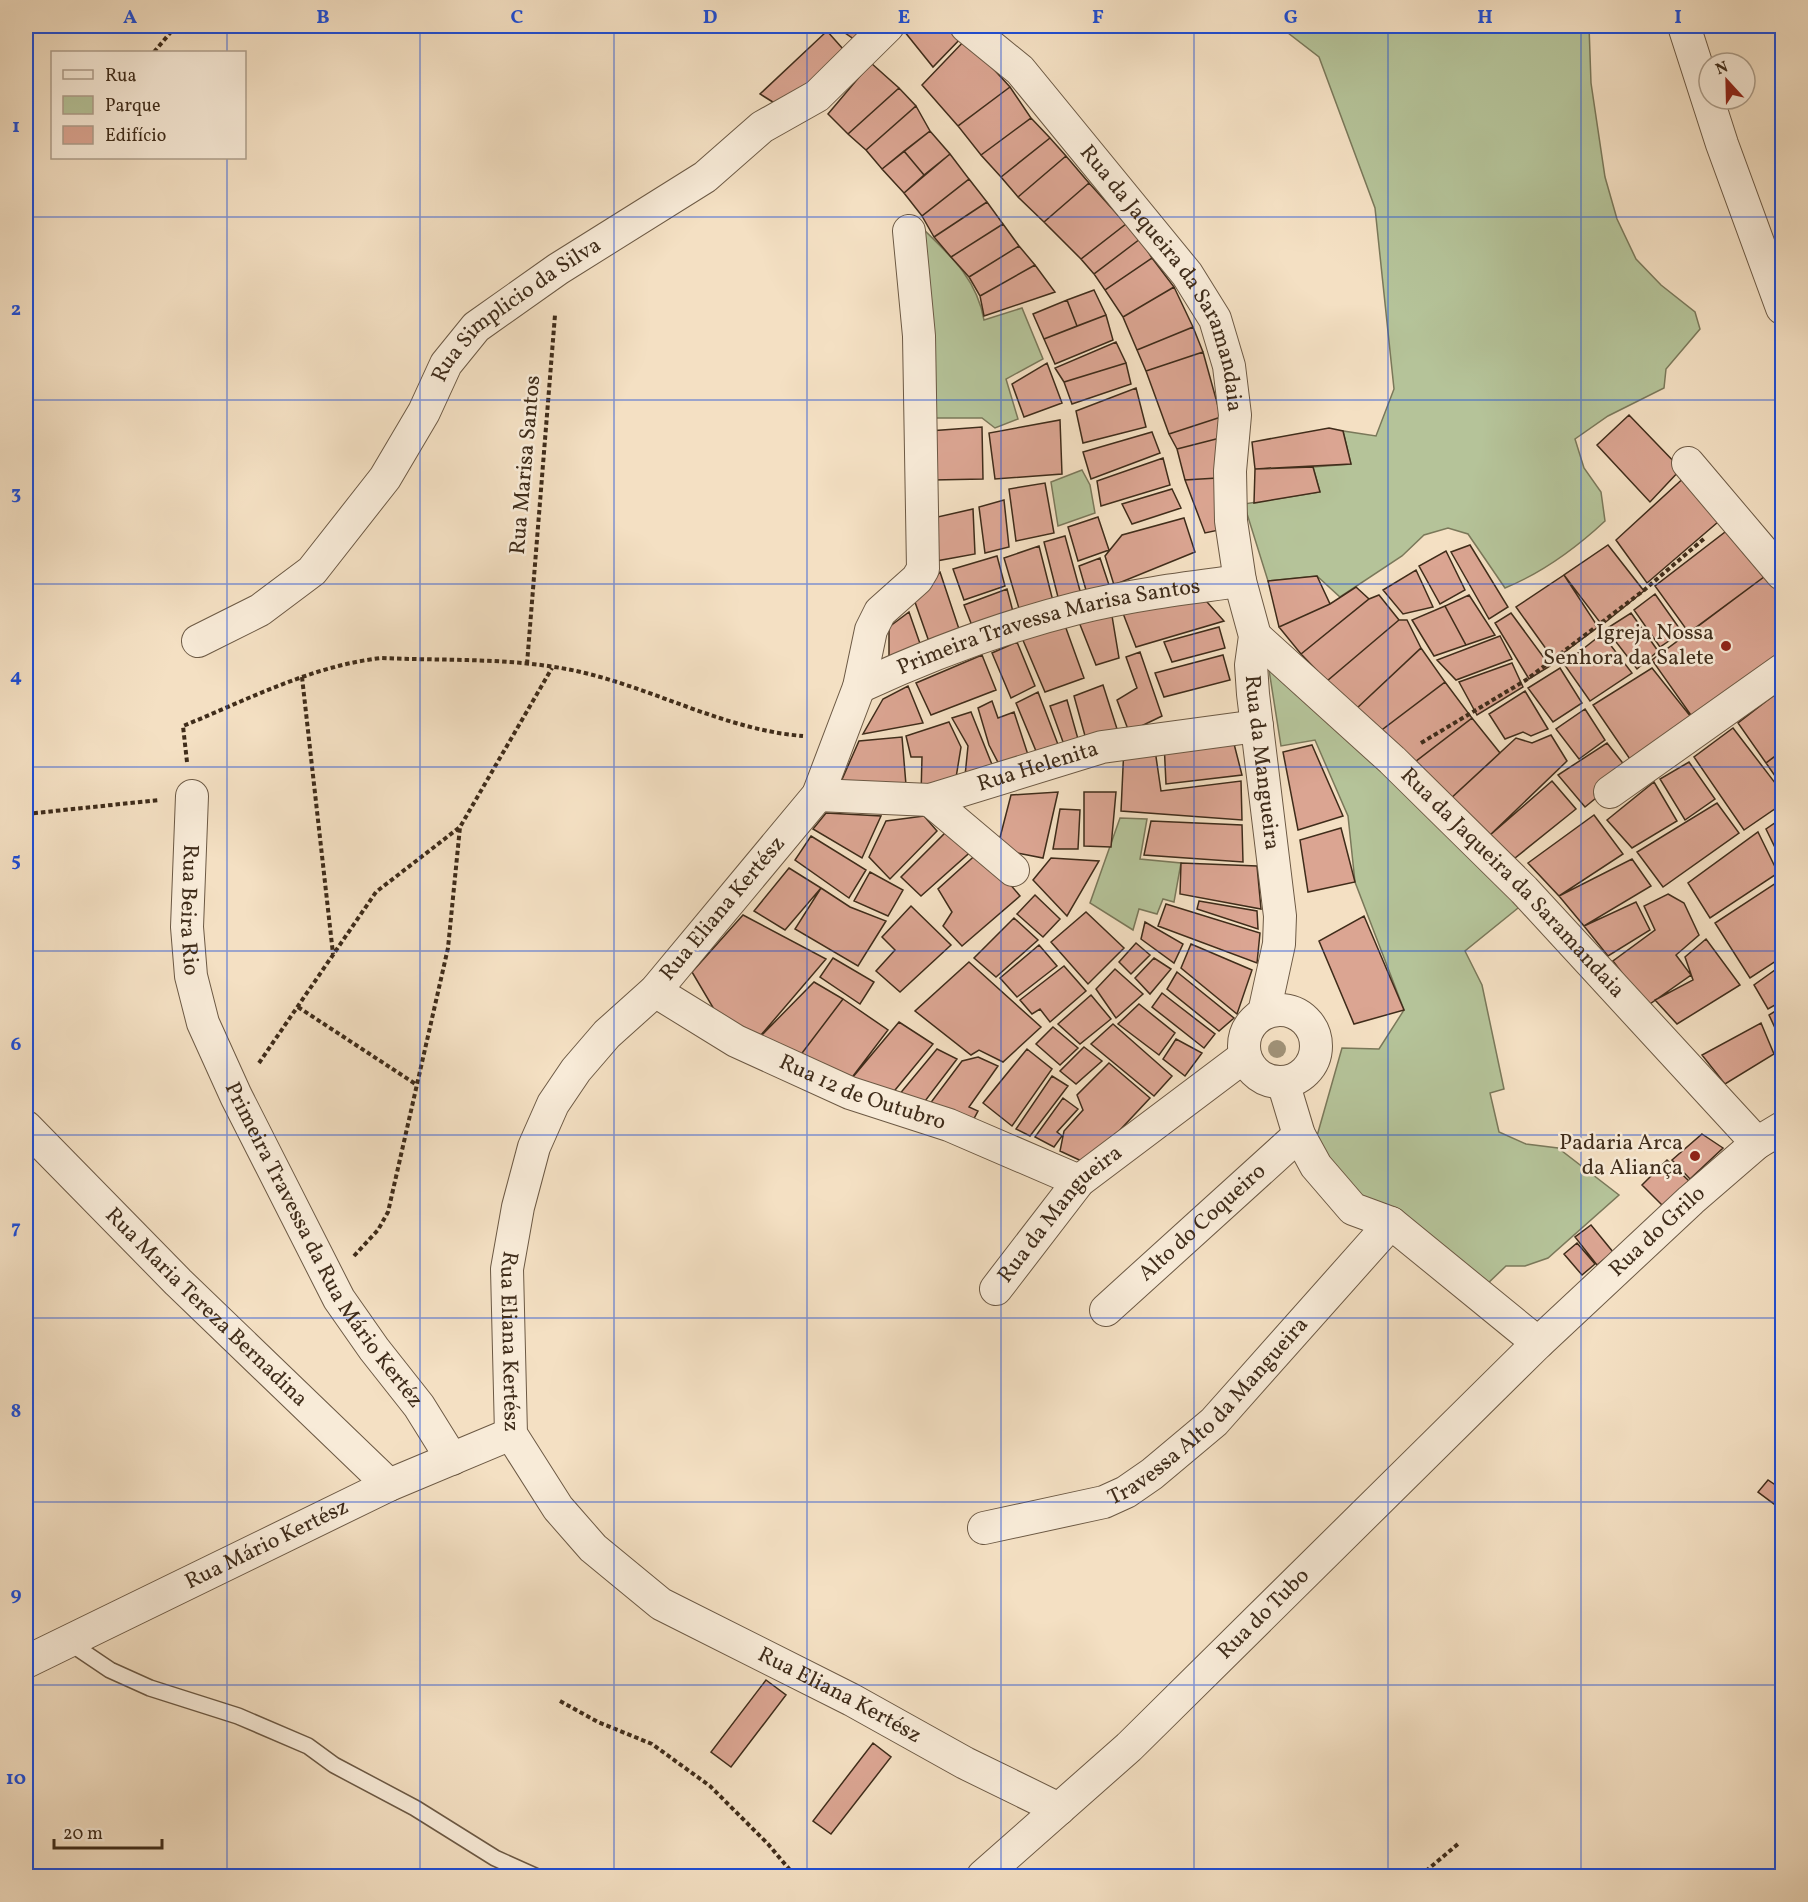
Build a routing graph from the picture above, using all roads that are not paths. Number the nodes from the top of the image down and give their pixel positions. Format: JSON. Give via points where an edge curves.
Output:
{"nodes":[{"id":1,"x":888,"y":26,"type":"edge"},
{"id":2,"x":966,"y":26,"type":"edge"},
{"id":3,"x":1684,"y":26,"type":"edge"},
{"id":4,"x":909,"y":231,"type":"dead end"},
{"id":5,"x":1782,"y":308,"type":"edge"},
{"id":6,"x":1688,"y":463,"type":"dead end"},
{"id":7,"x":1782,"y":574,"type":"edge"},
{"id":8,"x":1240,"y":580,"type":"junction"},
{"id":9,"x":1255,"y":636,"type":"junction"},
{"id":10,"x":198,"y":641,"type":"dead end"},
{"id":11,"x":1782,"y":670,"type":"edge"},
{"id":12,"x":859,"y":687,"type":"junction"},
{"id":13,"x":1257,"y":726,"type":"junction"},
{"id":14,"x":1610,"y":792,"type":"dead end"},
{"id":15,"x":818,"y":795,"type":"junction"},
{"id":16,"x":192,"y":796,"type":"road end"},
{"id":17,"x":930,"y":800,"type":"junction"},
{"id":18,"x":1013,"y":870,"type":"dead end"},
{"id":19,"x":1279,"y":944,"type":"junction"},
{"id":20,"x":655,"y":990,"type":"junction"},
{"id":21,"x":1264,"y":1013,"type":"junction"},
{"id":22,"x":1305,"y":1018,"type":"junction"},
{"id":23,"x":203,"y":1023,"type":"joint"},
{"id":24,"x":1245,"y":1056,"type":"junction"},
{"id":25,"x":1283,"y":1082,"type":"junction"},
{"id":26,"x":26,"y":1127,"type":"edge"},
{"id":27,"x":1299,"y":1135,"type":"junction"},
{"id":28,"x":1770,"y":1135,"type":"edge"},
{"id":29,"x":1078,"y":1181,"type":"junction"},
{"id":30,"x":1391,"y":1223,"type":"junction"},
{"id":31,"x":996,"y":1289,"type":"dead end"},
{"id":32,"x":1106,"y":1310,"type":"dead end"},
{"id":33,"x":1538,"y":1343,"type":"junction"},
{"id":34,"x":511,"y":1434,"type":"junction"},
{"id":35,"x":452,"y":1459,"type":"junction"},
{"id":36,"x":389,"y":1485,"type":"junction"},
{"id":37,"x":984,"y":1528,"type":"dead end"},
{"id":38,"x":67,"y":1641,"type":"junction"},
{"id":39,"x":26,"y":1662,"type":"edge"},
{"id":40,"x":1059,"y":1809,"type":"junction"},
{"id":41,"x":535,"y":1876,"type":"edge"},
{"id":42,"x":983,"y":1876,"type":"edge"}],
"edges":[{"from":1,"to":10,"type":"street","name":"Rua Simplicio da Silva","via":[[817,96],[762,128],[705,177],[558,269],[476,327],[446,364],[424,412],[385,477],[312,571],[260,610]]},
{"from":2,"to":8,"type":"street","name":"Rua da Jaqueira da Saramandaia","via":[[1020,70],[1187,274],[1215,319],[1229,366],[1236,416],[1230,471]]},
{"from":3,"to":5,"type":"street"},
{"from":4,"to":12,"type":"street","name":"Rua Eliana Kertész","via":[[919,336],[923,569],[880,612],[870,630]]},
{"from":6,"to":7,"type":"street"},
{"from":8,"to":9,"type":"street","name":"Rua da Mangueira"},
{"from":8,"to":12,"type":"street","name":"Primeira Travessa Marisa Santos","via":[[1093,605],[1042,618],[919,659]]},
{"from":9,"to":13,"type":"street","name":"Rua da Mangueira","via":[[1251,665]]},
{"from":9,"to":28,"type":"street","name":"Rua da Jaqueira da Saramandaia","via":[[1392,760]]},
{"from":11,"to":14,"type":"street"},
{"from":12,"to":15,"type":"street","name":"Rua Eliana Kertész"},
{"from":13,"to":17,"type":"street","name":"Rua Helenita","via":[[1102,747]]},
{"from":13,"to":19,"type":"street","name":"Rua da Mangueira","via":[[1280,916]]},
{"from":15,"to":17,"type":"street","name":"Rua Helenita"},
{"from":15,"to":20,"type":"street","name":"Rua Eliana Kertész"},
{"from":16,"to":23,"type":"street","name":"Rua Beira Rio","via":[[187,927],[190,976]]},
{"from":17,"to":18,"type":"street"},
{"from":19,"to":21,"type":"street","name":"Rua da Mangueira"},
{"from":19,"to":22,"type":"street","name":"Rua da Mangueira"},
{"from":20,"to":29,"type":"street","name":"Rua 12 de Outubro","via":[[736,1041],[850,1093],[949,1125]]},
{"from":20,"to":34,"type":"street","name":"Rua Eliana Kertész","via":[[607,1034],[576,1070],[554,1104],[534,1147],[507,1269]]},
{"from":21,"to":22,"type":"street","via":[[1285,1010]]},
{"from":21,"to":24,"type":"street","via":[[1247,1031]]},
{"from":22,"to":25,"type":"street","via":[[1316,1036],[1315,1057],[1303,1075]]},
{"from":23,"to":35,"type":"street","name":"Primeira Travessa da Rua Mário Kertéz","via":[[339,1299],[419,1406]]},
{"from":24,"to":25,"type":"street","via":[[1253,1071],[1267,1080]]},
{"from":24,"to":29,"type":"street","name":"Rua da Mangueira"},
{"from":25,"to":27,"type":"street"},
{"from":26,"to":36,"type":"street","name":"Rua Maria Tereza Bernadina","via":[[178,1282]]},
{"from":27,"to":30,"type":"street","via":[[1316,1166],[1353,1209]]},
{"from":27,"to":32,"type":"street","name":"Alto do Coqueiro"},
{"from":28,"to":33,"type":"street","name":"Rua do Grilo","via":[[1691,1200]]},
{"from":29,"to":31,"type":"street","name":"Rua da Mangueira"},
{"from":30,"to":33,"type":"street"},
{"from":30,"to":37,"type":"street","name":"Travessa Alto da Mangueira","via":[[1214,1422],[1152,1474],[1104,1502]]},
{"from":33,"to":40,"type":"street","name":"Rua do Tubo","via":[[1129,1747]]},
{"from":34,"to":35,"type":"street","name":"Rua Mário Kertész"},
{"from":34,"to":40,"type":"street","name":"Rua Eliana Kertész","via":[[558,1508],[593,1548],[661,1604]]},
{"from":35,"to":36,"type":"street","name":"Rua Mário Kertész"},
{"from":36,"to":38,"type":"street","name":"Rua Mário Kertész"},
{"from":38,"to":39,"type":"street","name":"Rua Mário Kertész"},
{"from":38,"to":41,"type":"lane","via":[[130,1679],[238,1716],[308,1746],[495,1858]]},
{"from":40,"to":42,"type":"street","name":"Rua do Tubo"}]}
